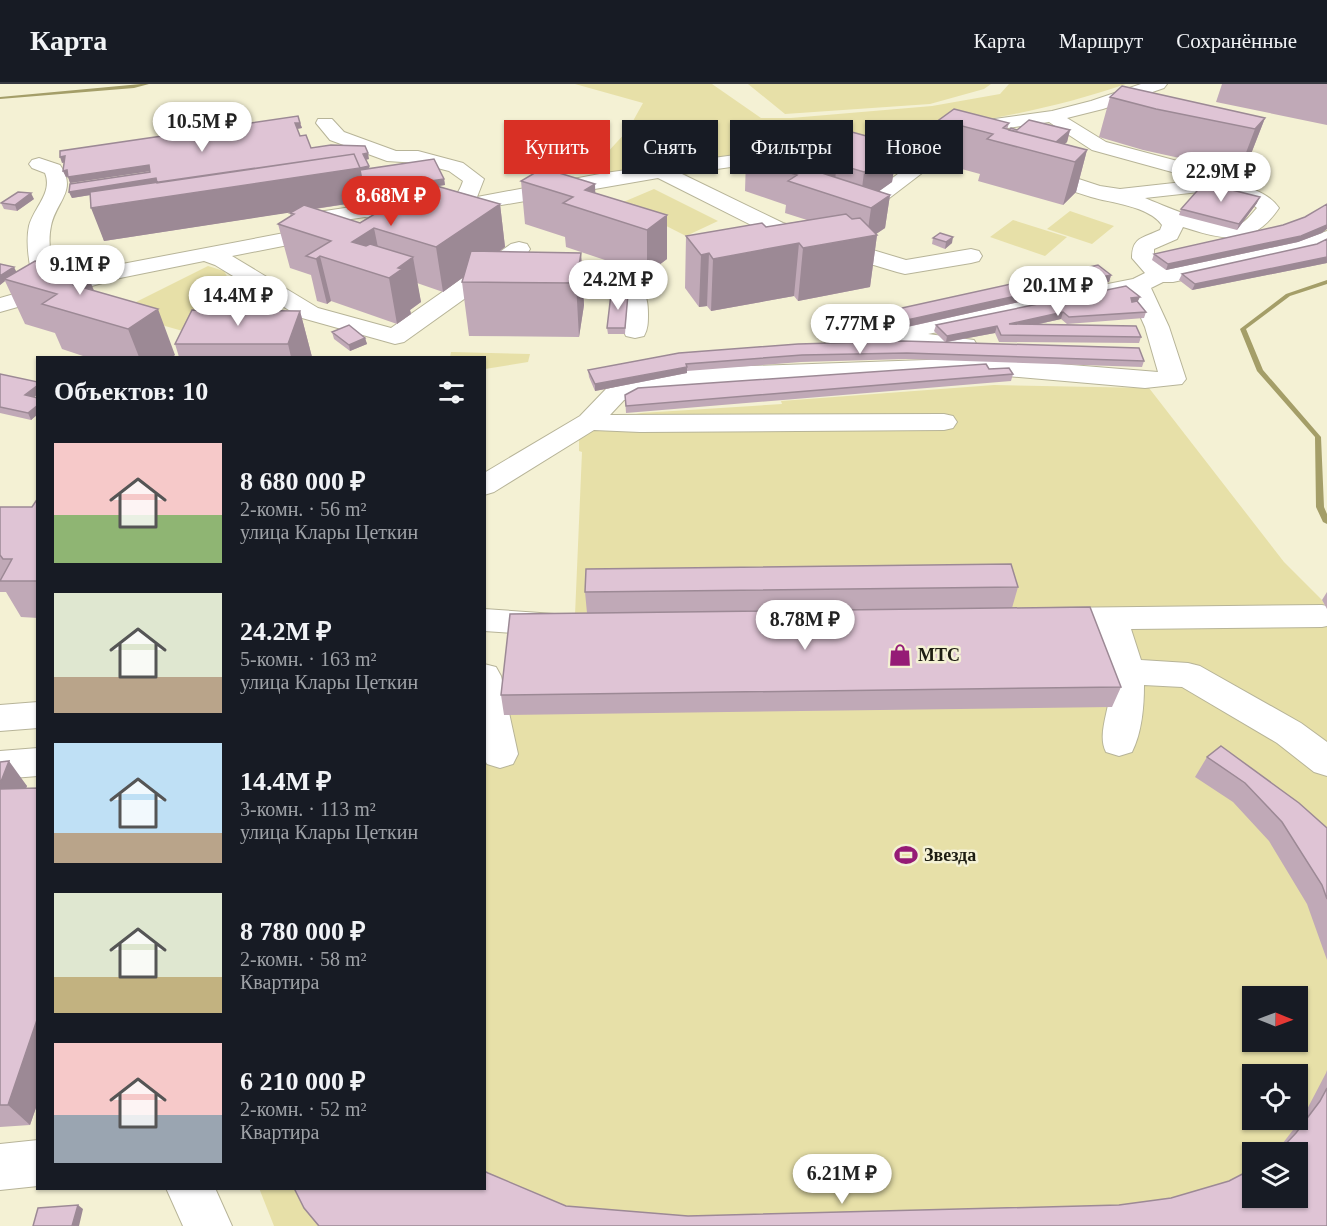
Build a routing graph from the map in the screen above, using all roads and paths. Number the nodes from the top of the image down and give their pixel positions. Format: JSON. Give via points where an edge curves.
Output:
{"nodes":[{"id":1,"x":1158,"y":84,"type":"edge"},
{"id":2,"x":1097,"y":105,"type":"junction"},
{"id":3,"x":1128,"y":115,"type":"edge"},
{"id":4,"x":1052,"y":116,"type":"junction"},
{"id":5,"x":326,"y":123,"type":"dead end"},
{"id":6,"x":963,"y":129,"type":"edge"},
{"id":7,"x":863,"y":144,"type":"joint"},
{"id":8,"x":853,"y":145,"type":"edge"},
{"id":9,"x":963,"y":145,"type":"edge"},
{"id":10,"x":967,"y":146,"type":"edge"},
{"id":11,"x":39,"y":164,"type":"dead end"},
{"id":12,"x":1017,"y":164,"type":"edge"},
{"id":13,"x":640,"y":174,"type":"edge"},
{"id":14,"x":664,"y":174,"type":"edge"},
{"id":15,"x":1216,"y":183,"type":"junction"},
{"id":16,"x":549,"y":188,"type":"junction"},
{"id":17,"x":1120,"y":195,"type":"junction"},
{"id":18,"x":830,"y":198,"type":"edge"},
{"id":19,"x":582,"y":204,"type":"edge"},
{"id":20,"x":1166,"y":215,"type":"junction"},
{"id":21,"x":405,"y":216,"type":"junction"},
{"id":22,"x":459,"y":216,"type":"junction"},
{"id":23,"x":1327,"y":237,"type":"edge"},
{"id":24,"x":151,"y":244,"type":"dead end"},
{"id":25,"x":128,"y":248,"type":"dead end"},
{"id":26,"x":206,"y":255,"type":"junction"},
{"id":27,"x":971,"y":256,"type":"dead end"},
{"id":28,"x":237,"y":270,"type":"junction"},
{"id":29,"x":117,"y":272,"type":"junction"},
{"id":30,"x":1148,"y":280,"type":"junction"},
{"id":31,"x":79,"y":282,"type":"junction"},
{"id":32,"x":48,"y":291,"type":"junction"},
{"id":33,"x":109,"y":300,"type":"edge"},
{"id":34,"x":252,"y":302,"type":"dead end"},
{"id":35,"x":0,"y":305,"type":"edge"},
{"id":36,"x":634,"y":331,"type":"dead end"},
{"id":37,"x":1018,"y":346,"type":"edge"},
{"id":38,"x":1137,"y":352,"type":"edge"},
{"id":39,"x":1169,"y":362,"type":"junction"},
{"id":40,"x":589,"y":422,"type":"junction"},
{"id":41,"x":945,"y":422,"type":"dead end"},
{"id":42,"x":486,"y":485,"type":"edge"},
{"id":43,"x":1322,"y":616,"type":"dead end"},
{"id":44,"x":1110,"y":618,"type":"junction"},
{"id":45,"x":486,"y":620,"type":"edge"},
{"id":46,"x":1015,"y":620,"type":"edge"},
{"id":47,"x":587,"y":625,"type":"edge"},
{"id":48,"x":1128,"y":672,"type":"junction"},
{"id":49,"x":486,"y":686,"type":"edge"},
{"id":50,"x":36,"y":715,"type":"edge"},
{"id":51,"x":0,"y":718,"type":"edge"},
{"id":52,"x":1119,"y":742,"type":"dead end"},
{"id":53,"x":500,"y":754,"type":"dead end"},
{"id":54,"x":36,"y":762,"type":"edge"},
{"id":55,"x":1327,"y":762,"type":"edge"},
{"id":56,"x":0,"y":765,"type":"edge"},
{"id":57,"x":36,"y":1163,"type":"edge"},
{"id":58,"x":0,"y":1167,"type":"edge"},
{"id":59,"x":191,"y":1190,"type":"edge"},
{"id":60,"x":208,"y":1226,"type":"edge"}],
"edges":[{"from":1,"to":2,"type":"street"},
{"from":2,"to":3,"type":"street"},
{"from":2,"to":4,"type":"street"},
{"from":4,"to":6,"type":"street"},
{"from":4,"to":15,"type":"street","via":[[1085,159],[1208,174]]},
{"from":5,"to":22,"type":"street","via":[[337,136],[394,157],[418,157],[456,167],[474,179]]},
{"from":7,"to":8,"type":"street"},
{"from":7,"to":18,"type":"street","via":[[916,170],[864,208]]},
{"from":9,"to":10,"type":"street"},
{"from":11,"to":32,"type":"street","via":[[53,169],[58,179],[58,189],[39,226],[41,273]]},
{"from":12,"to":17,"type":"street","via":[[1097,192]]},
{"from":13,"to":16,"type":"street"},
{"from":14,"to":27,"type":"street","via":[[765,241],[811,237],[904,267]]},
{"from":15,"to":17,"type":"street"},
{"from":15,"to":20,"type":"street","via":[[1258,197],[1269,208],[1248,229],[1236,232]]},
{"from":16,"to":19,"type":"street"},
{"from":16,"to":22,"type":"street"},
{"from":17,"to":20,"type":"street"},
{"from":20,"to":30,"type":"street","via":[[1173,225],[1169,234],[1143,246]]},
{"from":21,"to":22,"type":"street","via":[[434,210],[440,218]]},
{"from":21,"to":24,"type":"street","via":[[369,210]]},
{"from":21,"to":26,"type":"street"},
{"from":23,"to":30,"type":"street","via":[[1306,246]]},
{"from":25,"to":29,"type":"street","via":[[114,259]]},
{"from":26,"to":28,"type":"street"},
{"from":26,"to":29,"type":"street"},
{"from":28,"to":34,"type":"street"},
{"from":28,"to":36,"type":"street","via":[[310,313],[395,337],[523,258],[617,281],[631,290],[636,301]]},
{"from":29,"to":31,"type":"street"},
{"from":30,"to":37,"type":"street","via":[[882,336],[946,345]]},
{"from":30,"to":39,"type":"street","via":[[1145,327]]},
{"from":31,"to":32,"type":"street"},
{"from":31,"to":33,"type":"street"},
{"from":32,"to":35,"type":"street"},
{"from":38,"to":39,"type":"street"},
{"from":39,"to":40,"type":"street","via":[[1173,379],[984,366],[695,375],[615,394]]},
{"from":40,"to":41,"type":"street"},
{"from":40,"to":42,"type":"street"},
{"from":43,"to":44,"type":"street"},
{"from":44,"to":46,"type":"street"},
{"from":44,"to":48,"type":"street"},
{"from":45,"to":47,"type":"street","via":[[540,626]]},
{"from":48,"to":52,"type":"street","via":[[1128,705]]},
{"from":48,"to":55,"type":"street","via":[[1188,675],[1289,733]]},
{"from":49,"to":53,"type":"street"},
{"from":50,"to":51,"type":"street"},
{"from":54,"to":56,"type":"street"},
{"from":57,"to":58,"type":"street"},
{"from":59,"to":60,"type":"street"}]}
